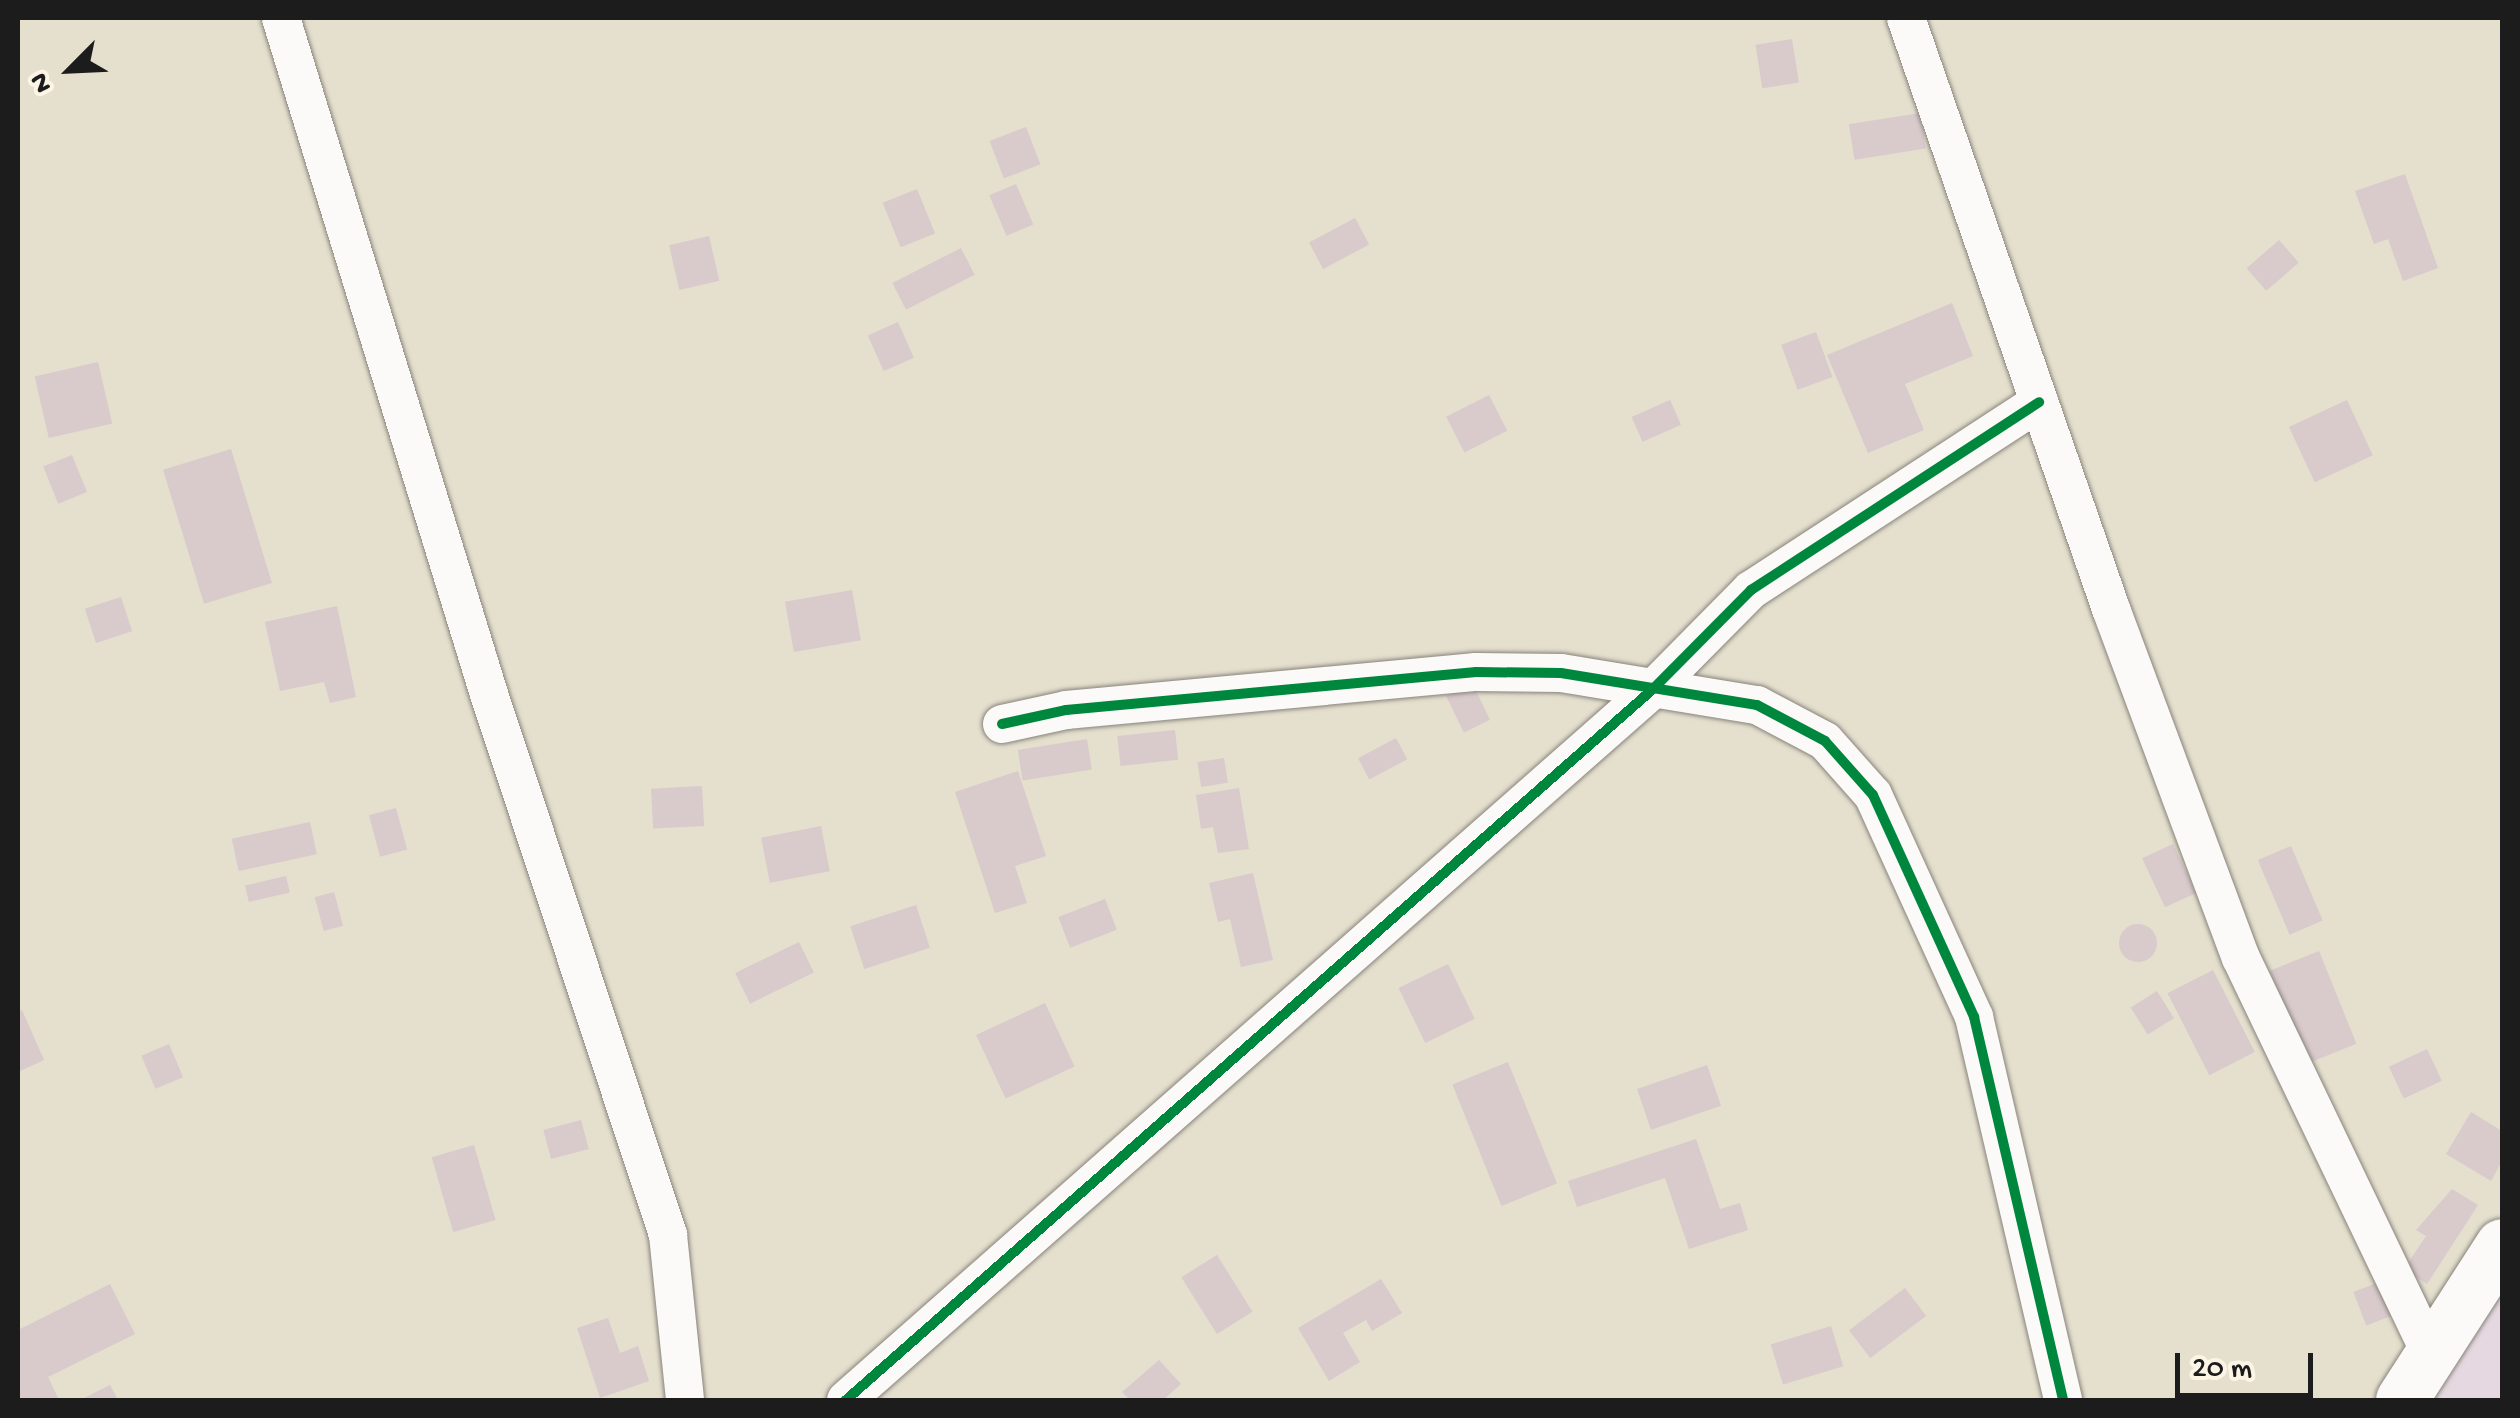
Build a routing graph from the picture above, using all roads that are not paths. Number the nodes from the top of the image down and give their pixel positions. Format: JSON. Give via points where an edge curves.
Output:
{"nodes":[{"id":1,"x":282,"y":18,"type":"edge"},
{"id":2,"x":1906,"y":18,"type":"edge"},
{"id":3,"x":2039,"y":402,"type":"junction"},
{"id":4,"x":1653,"y":689,"type":"junction"},
{"id":5,"x":1002,"y":724,"type":"dead end"},
{"id":6,"x":2502,"y":1245,"type":"edge"},
{"id":7,"x":2430,"y":1353,"type":"junction"},
{"id":8,"x":686,"y":1400,"type":"edge"},
{"id":9,"x":846,"y":1400,"type":"edge"},
{"id":10,"x":2063,"y":1400,"type":"edge"},
{"id":11,"x":2402,"y":1400,"type":"edge"}],
"edges":[{"from":1,"to":8,"type":"street","via":[[489,694],[668,1235]]},
{"from":2,"to":3,"type":"street"},
{"from":3,"to":4,"type":"street","via":[[1751,590]]},
{"from":3,"to":7,"type":"street","via":[[2241,958]]},
{"from":4,"to":5,"type":"street","via":[[1562,673],[1476,672],[1066,710]]},
{"from":4,"to":9,"type":"street"},
{"from":4,"to":10,"type":"street","via":[[1758,705],[1825,741],[1873,795],[1974,1017]]},
{"from":6,"to":7,"type":"street"},
{"from":7,"to":11,"type":"street"}]}
